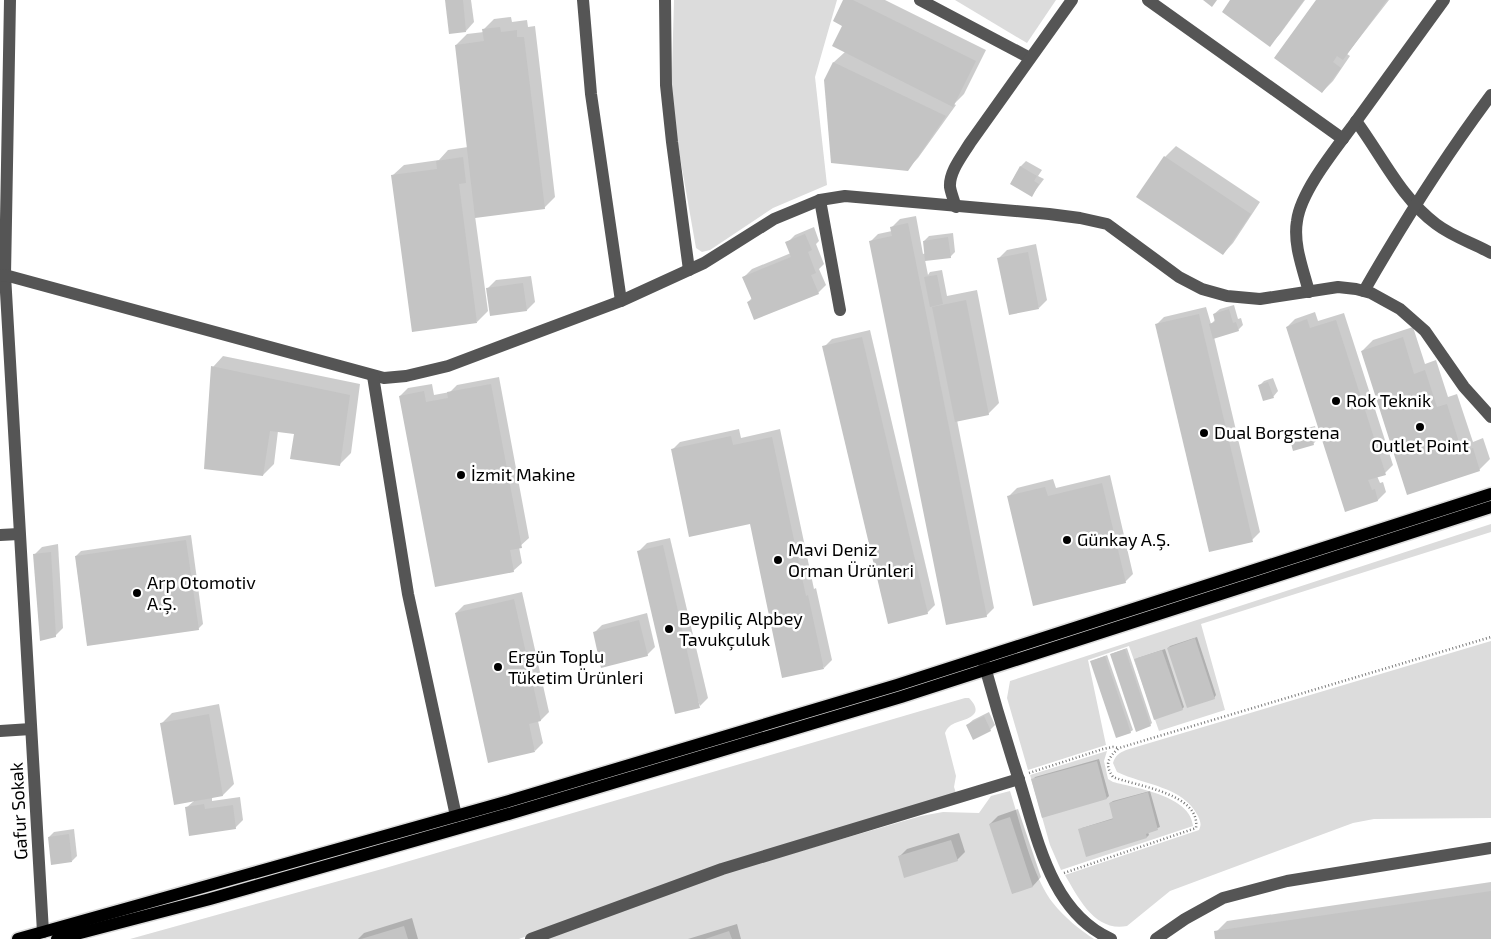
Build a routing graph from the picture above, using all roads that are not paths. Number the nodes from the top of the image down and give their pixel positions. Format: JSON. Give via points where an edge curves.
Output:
{"nodes":[{"id":1,"x":10,"y":0,"type":"edge"},
{"id":2,"x":583,"y":0,"type":"edge"},
{"id":3,"x":665,"y":0,"type":"edge"},
{"id":4,"x":920,"y":0,"type":"edge"},
{"id":5,"x":1072,"y":0,"type":"edge"},
{"id":6,"x":1148,"y":0,"type":"edge"},
{"id":7,"x":1444,"y":0,"type":"edge"},
{"id":8,"x":1030,"y":58,"type":"junction"},
{"id":9,"x":1491,"y":95,"type":"edge"},
{"id":10,"x":1356,"y":121,"type":"junction"},
{"id":11,"x":1343,"y":139,"type":"junction"},
{"id":12,"x":820,"y":200,"type":"junction"},
{"id":13,"x":1416,"y":204,"type":"junction"},
{"id":14,"x":956,"y":207,"type":"junction"},
{"id":15,"x":1491,"y":254,"type":"edge"},
{"id":16,"x":689,"y":270,"type":"junction"},
{"id":17,"x":2,"y":275,"type":"edge"},
{"id":18,"x":1364,"y":291,"type":"junction"},
{"id":19,"x":1309,"y":292,"type":"junction"},
{"id":20,"x":620,"y":302,"type":"junction"},
{"id":21,"x":840,"y":310,"type":"dead end"},
{"id":22,"x":373,"y":376,"type":"junction"},
{"id":23,"x":1491,"y":417,"type":"edge"},
{"id":24,"x":1491,"y":494,"type":"edge"},
{"id":25,"x":1491,"y":506,"type":"edge"},
{"id":26,"x":19,"y":534,"type":"junction"},
{"id":27,"x":0,"y":535,"type":"edge"},
{"id":28,"x":984,"y":663,"type":"junction"},
{"id":29,"x":31,"y":729,"type":"junction"},
{"id":30,"x":0,"y":731,"type":"edge"},
{"id":31,"x":1018,"y":777,"type":"junction"},
{"id":32,"x":456,"y":816,"type":"junction"},
{"id":33,"x":1491,"y":848,"type":"edge"},
{"id":34,"x":43,"y":932,"type":"junction"},
{"id":35,"x":18,"y":939,"type":"edge"},
{"id":36,"x":57,"y":939,"type":"edge"},
{"id":37,"x":531,"y":939,"type":"edge"},
{"id":38,"x":1111,"y":939,"type":"edge"},
{"id":39,"x":1156,"y":939,"type":"edge"}],
"edges":[{"from":1,"to":17,"type":"street","name":"Gafur Sokak"},
{"from":2,"to":20,"type":"street","via":[[591,94]]},
{"from":3,"to":16,"type":"street","via":[[666,85]]},
{"from":4,"to":8,"type":"street"},
{"from":5,"to":8,"type":"street"},
{"from":6,"to":11,"type":"street"},
{"from":7,"to":10,"type":"street"},
{"from":8,"to":14,"type":"street","via":[[970,143],[952,176],[950,187]]},
{"from":9,"to":13,"type":"street"},
{"from":10,"to":11,"type":"street"},
{"from":10,"to":13,"type":"street","via":[[1391,176]]},
{"from":11,"to":19,"type":"street","via":[[1310,189],[1297,220],[1297,244]]},
{"from":12,"to":14,"type":"street","via":[[845,196]]},
{"from":12,"to":16,"type":"street","via":[[774,219]]},
{"from":12,"to":21,"type":"street"},
{"from":13,"to":15,"type":"street","via":[[1447,232]]},
{"from":13,"to":18,"type":"street"},
{"from":14,"to":19,"type":"street","via":[[1057,215],[1107,224],[1179,278],[1227,296],[1260,299]]},
{"from":16,"to":20,"type":"street"},
{"from":17,"to":22,"type":"street"},
{"from":17,"to":26,"type":"street","name":"Gafur Sokak"},
{"from":18,"to":19,"type":"street","via":[[1338,287]]},
{"from":18,"to":23,"type":"street","via":[[1400,309],[1425,331],[1464,387]]},
{"from":20,"to":22,"type":"street","via":[[448,366],[406,376]]},
{"from":22,"to":32,"type":"street","via":[[408,594]]},
{"from":24,"to":28,"type":"main road"},
{"from":25,"to":28,"type":"main road"},
{"from":26,"to":27,"type":"street"},
{"from":26,"to":29,"type":"street","name":"Gafur Sokak"},
{"from":28,"to":31,"type":"street"},
{"from":28,"to":32,"type":"main road","via":[[897,685]]},
{"from":28,"to":36,"type":"main road","via":[[901,697],[512,813]]},
{"from":29,"to":30,"type":"street"},
{"from":29,"to":34,"type":"street","name":"Gafur Sokak"},
{"from":31,"to":37,"type":"street","via":[[722,869]]},
{"from":31,"to":38,"type":"street","via":[[1052,877],[1074,912]]},
{"from":32,"to":34,"type":"main road"},
{"from":33,"to":39,"type":"street","via":[[1287,881],[1241,893],[1223,898]]},
{"from":34,"to":35,"type":"main road"}]}
